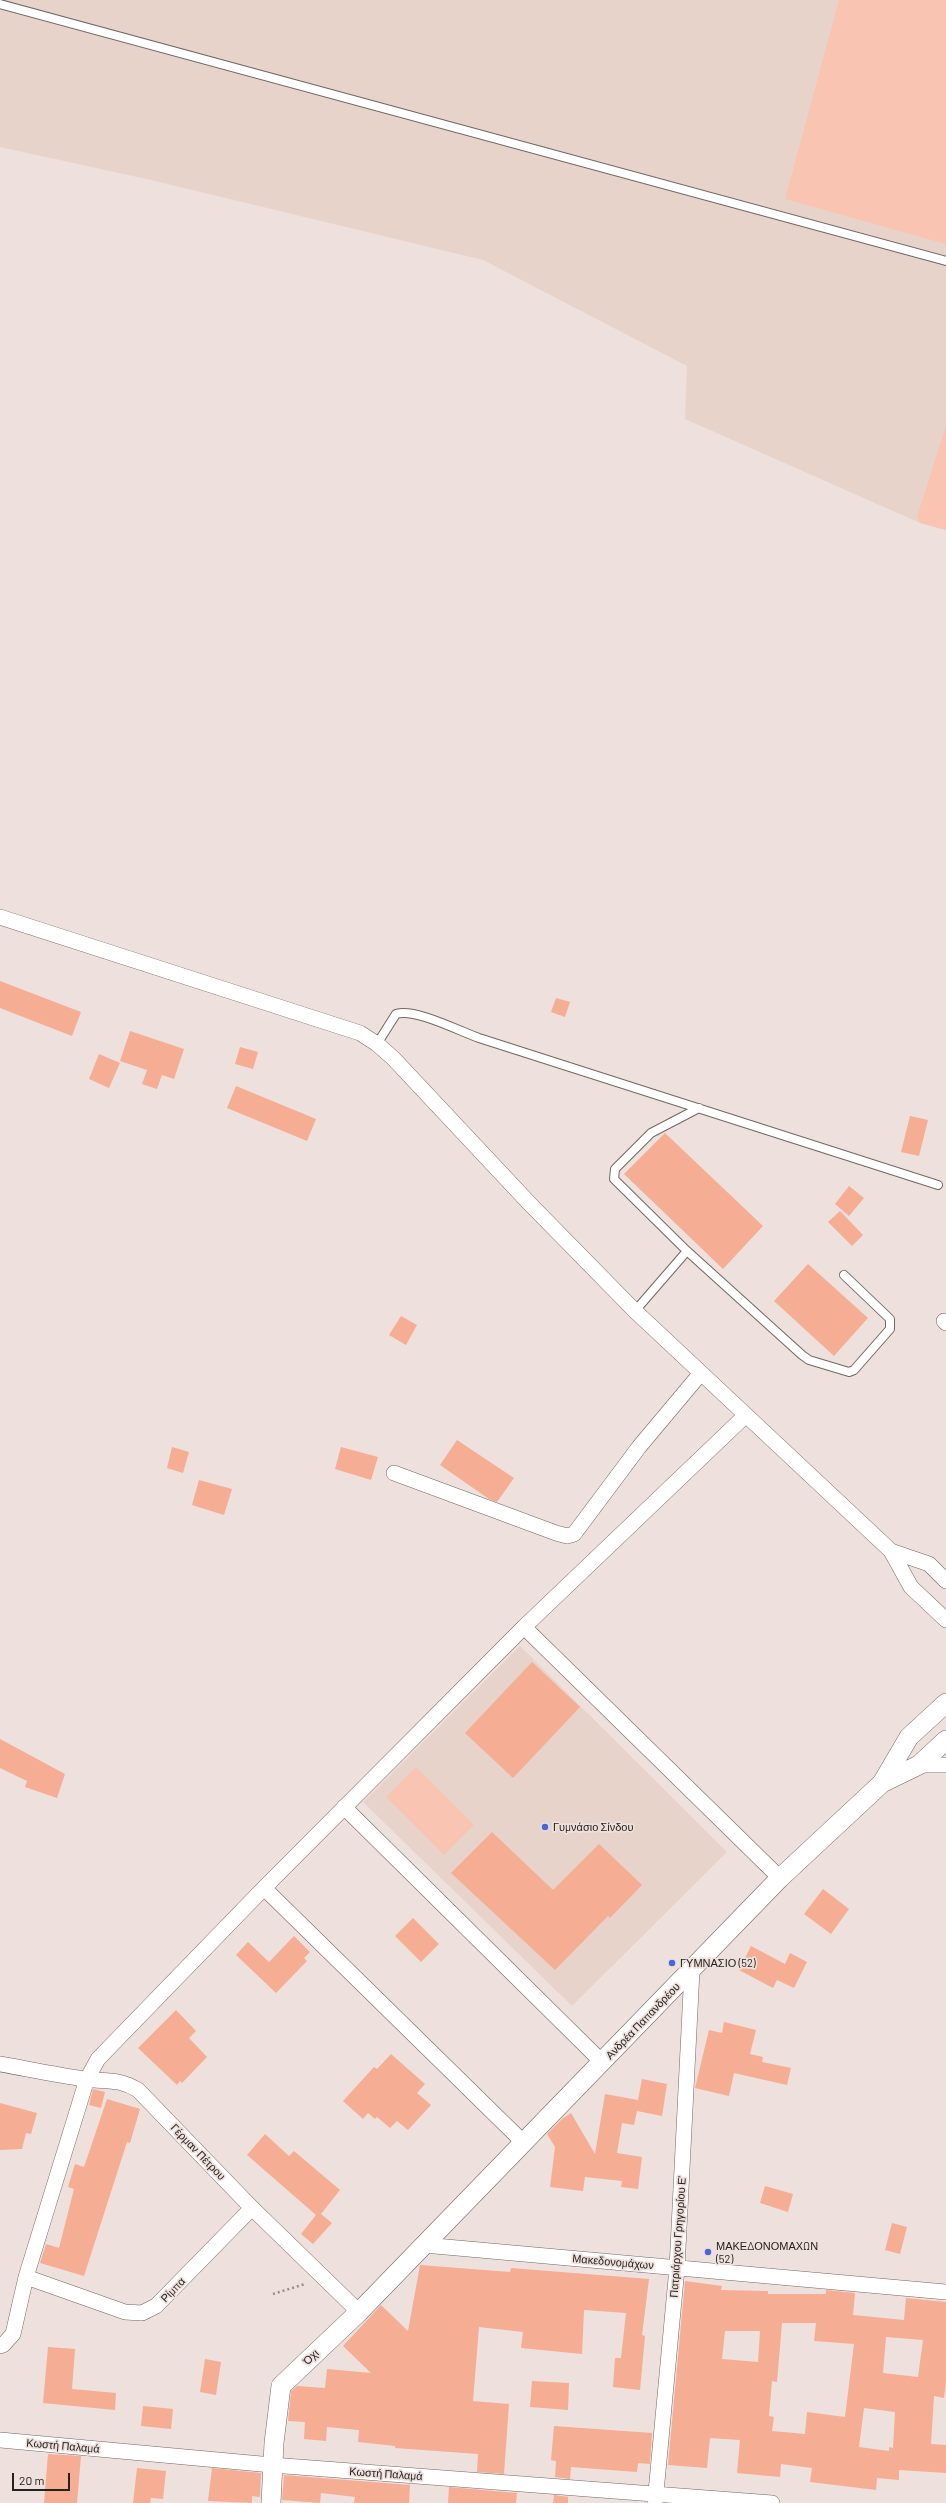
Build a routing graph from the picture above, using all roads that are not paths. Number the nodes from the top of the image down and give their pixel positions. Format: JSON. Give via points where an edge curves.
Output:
{"nodes":[{"id":1,"x":0,"y":4,"type":"edge"},
{"id":2,"x":946,"y":261,"type":"edge"},
{"id":3,"x":0,"y":917,"type":"edge"},
{"id":4,"x":377,"y":1044,"type":"junction"},
{"id":5,"x":699,"y":1108,"type":"junction"},
{"id":6,"x":938,"y":1185,"type":"dead end"},
{"id":7,"x":687,"y":1251,"type":"junction"},
{"id":8,"x":844,"y":1275,"type":"dead end"},
{"id":9,"x":635,"y":1311,"type":"junction"},
{"id":10,"x":701,"y":1373,"type":"junction"},
{"id":11,"x":745,"y":1416,"type":"junction"},
{"id":12,"x":394,"y":1473,"type":"dead end"},
{"id":13,"x":891,"y":1551,"type":"junction"},
{"id":14,"x":946,"y":1581,"type":"edge"},
{"id":15,"x":946,"y":1620,"type":"edge"},
{"id":16,"x":524,"y":1627,"type":"junction"},
{"id":17,"x":946,"y":1703,"type":"edge"},
{"id":18,"x":946,"y":1740,"type":"edge"},
{"id":19,"x":919,"y":1764,"type":"junction"},
{"id":20,"x":946,"y":1765,"type":"edge"},
{"id":21,"x":882,"y":1783,"type":"junction"},
{"id":22,"x":344,"y":1807,"type":"junction"},
{"id":23,"x":780,"y":1878,"type":"junction"},
{"id":24,"x":264,"y":1888,"type":"junction"},
{"id":25,"x":692,"y":1970,"type":"junction"},
{"id":26,"x":602,"y":2062,"type":"junction"},
{"id":27,"x":0,"y":2064,"type":"edge"},
{"id":28,"x":87,"y":2079,"type":"junction"},
{"id":29,"x":524,"y":2143,"type":"junction"},
{"id":30,"x":252,"y":2208,"type":"junction"},
{"id":31,"x":424,"y":2245,"type":"junction"},
{"id":32,"x":677,"y":2268,"type":"junction"},
{"id":33,"x":26,"y":2277,"type":"junction"},
{"id":34,"x":946,"y":2292,"type":"edge"},
{"id":35,"x":359,"y":2312,"type":"junction"},
{"id":36,"x":2,"y":2345,"type":"edge"},
{"id":37,"x":0,"y":2440,"type":"edge"},
{"id":38,"x":272,"y":2465,"type":"junction"},
{"id":39,"x":655,"y":2498,"type":"edge"},
{"id":40,"x":271,"y":2503,"type":"edge"},
{"id":41,"x":772,"y":2503,"type":"edge"}],
"edges":[{"from":1,"to":2,"type":"lane"},
{"from":3,"to":4,"type":"street","via":[[360,1033]]},
{"from":4,"to":5,"type":"lane","via":[[396,1014],[404,1012]]},
{"from":4,"to":9,"type":"street"},
{"from":5,"to":6,"type":"lane"},
{"from":5,"to":7,"type":"lane","via":[[651,1133],[613,1174],[614,1179]]},
{"from":7,"to":8,"type":"lane","via":[[802,1355],[809,1360],[849,1372],[854,1370],[891,1325],[890,1319]]},
{"from":7,"to":9,"type":"lane"},
{"from":9,"to":10,"type":"street"},
{"from":10,"to":11,"type":"street"},
{"from":10,"to":12,"type":"street","via":[[639,1446],[574,1534],[566,1536],[556,1533]]},
{"from":11,"to":13,"type":"street"},
{"from":11,"to":16,"type":"street"},
{"from":13,"to":14,"type":"street","via":[[929,1564]]},
{"from":13,"to":15,"type":"street","via":[[911,1587]]},
{"from":16,"to":22,"type":"street"},
{"from":16,"to":23,"type":"street"},
{"from":17,"to":21,"type":"street","name":"Ανδρέα Παπανδρέου","via":[[908,1737]]},
{"from":18,"to":19,"type":"street","name":"Ανδρέα Παπανδρέου"},
{"from":19,"to":20,"type":"street"},
{"from":19,"to":21,"type":"street","name":"Ανδρέα Παπανδρέου"},
{"from":21,"to":23,"type":"street","name":"Ανδρέα Παπανδρέου"},
{"from":22,"to":24,"type":"street"},
{"from":22,"to":26,"type":"street"},
{"from":23,"to":25,"type":"street","name":"Ανδρέα Παπανδρέου"},
{"from":24,"to":28,"type":"street","via":[[113,2042],[98,2059]]},
{"from":24,"to":29,"type":"street"},
{"from":25,"to":26,"type":"street","name":"Ανδρέα Παπανδρέου"},
{"from":25,"to":32,"type":"street","name":"Πατριάρχου Γρηγορίου Ε'"},
{"from":26,"to":29,"type":"street","name":"Ανδρέα Παπανδρέου"},
{"from":27,"to":28,"type":"street","name":"Γέρμαν Πέτρου"},
{"from":28,"to":30,"type":"street","name":"Γέρμαν Πέτρου","via":[[109,2079],[126,2083],[138,2090]]},
{"from":28,"to":33,"type":"street"},
{"from":29,"to":31,"type":"street","name":"Ανδρέα Παπανδρέου"},
{"from":30,"to":33,"type":"street","name":"Ρίμπα","via":[[156,2306],[142,2313],[125,2312]]},
{"from":30,"to":35,"type":"street","name":"Γέρμαν Πέτρου"},
{"from":31,"to":32,"type":"street","name":"Μακεδονομάχων"},
{"from":31,"to":35,"type":"street","name":"Όχι"},
{"from":32,"to":34,"type":"street","name":"Μακεδονομάχων"},
{"from":32,"to":39,"type":"street","name":"Πατριάρχου Γρηγορίου Ε'"},
{"from":33,"to":36,"type":"street","via":[[13,2334]]},
{"from":35,"to":38,"type":"street","name":"Όχι","via":[[282,2386]]},
{"from":37,"to":38,"type":"street","name":"Κωστή Παλαμά"},
{"from":38,"to":39,"type":"street","name":"Κωστή Παλαμά"},
{"from":38,"to":40,"type":"street","name":"Όχι"},
{"from":39,"to":41,"type":"street","name":"Κωστή Παλαμά"}]}
